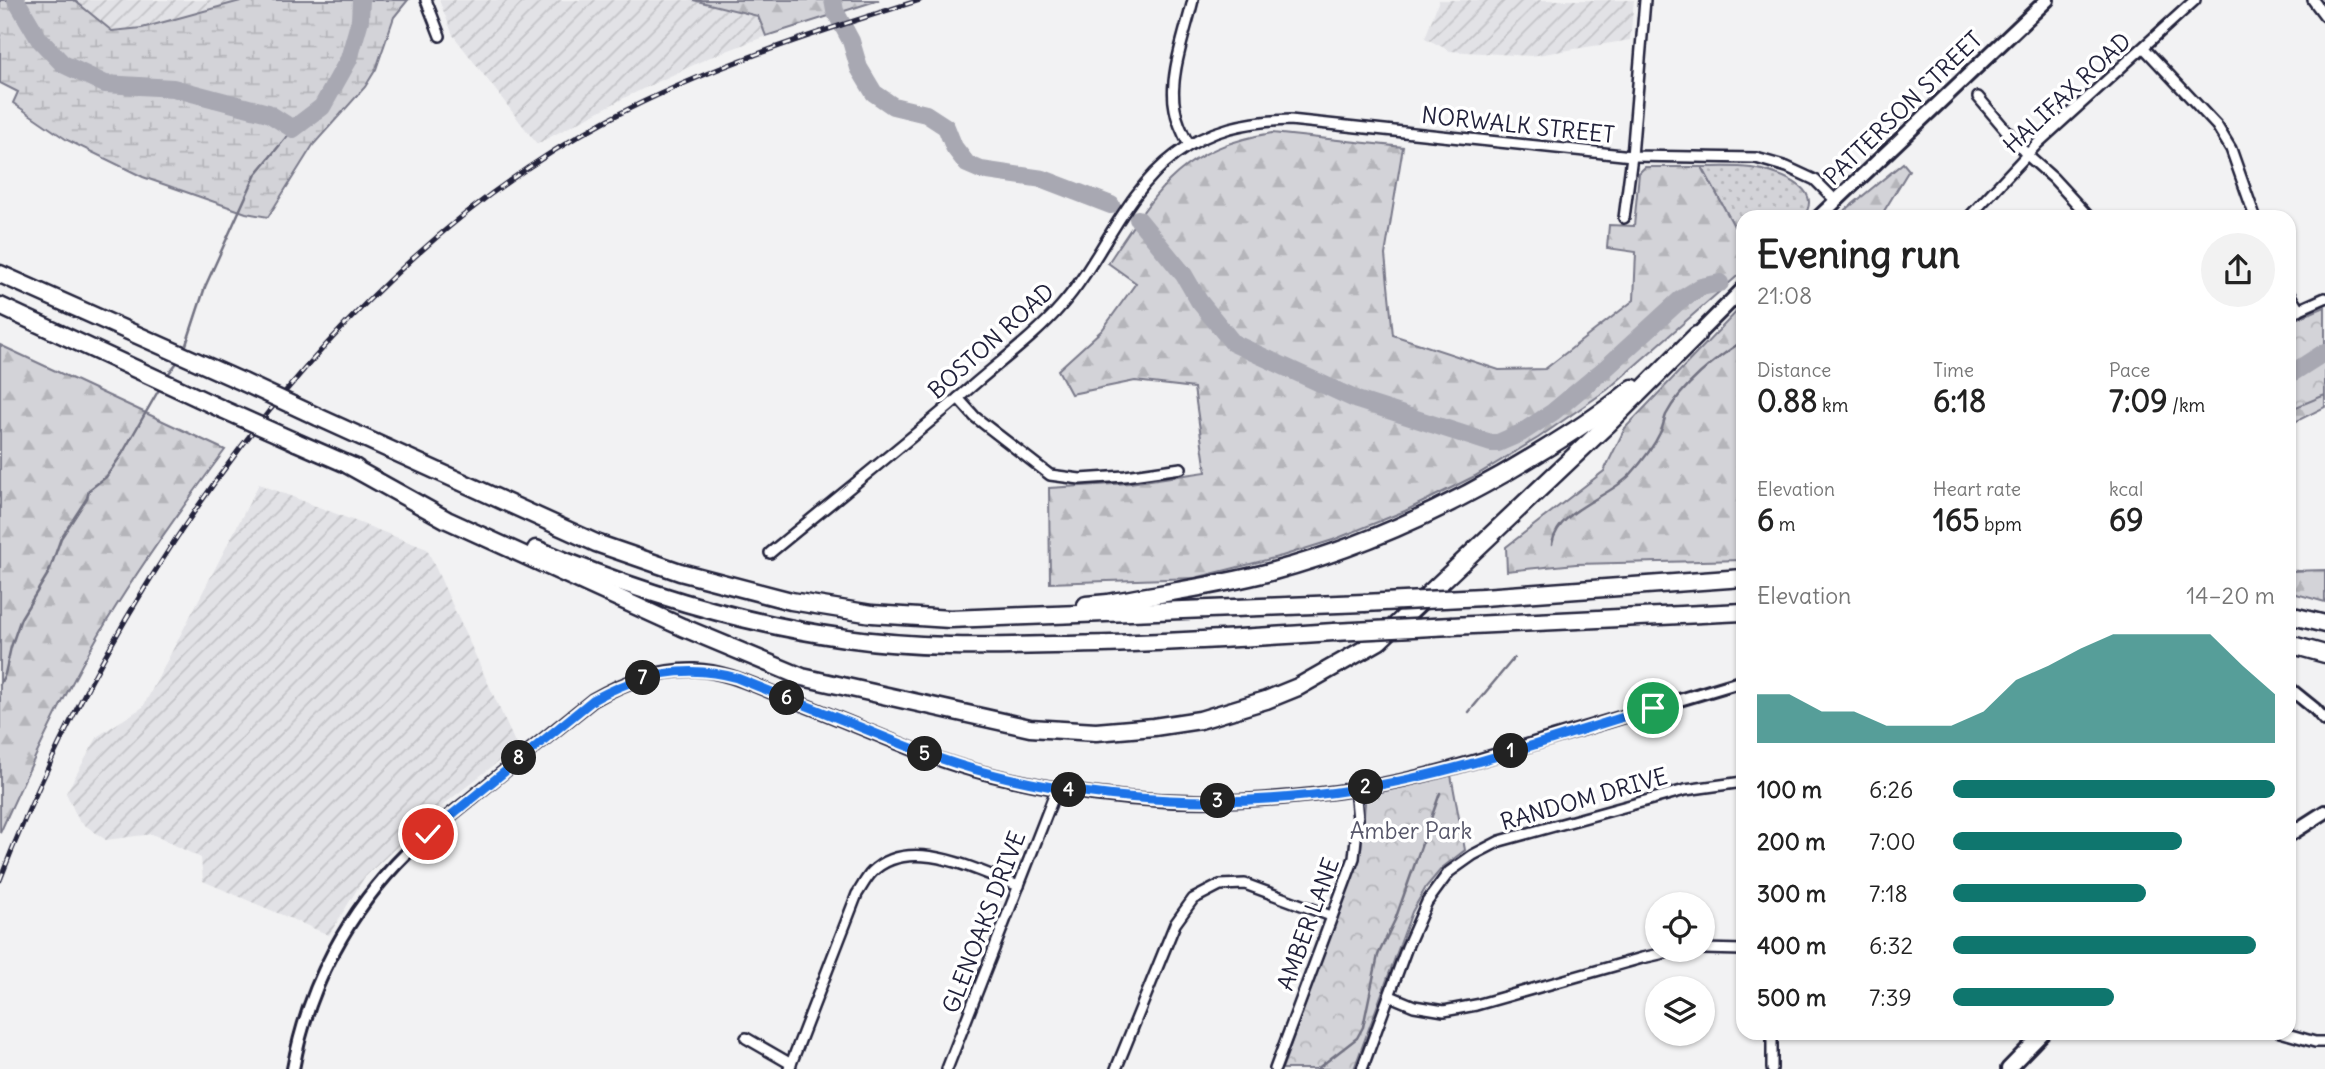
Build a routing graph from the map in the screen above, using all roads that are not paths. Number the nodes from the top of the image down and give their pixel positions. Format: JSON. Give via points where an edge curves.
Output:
{"nodes":[{"id":1,"x":426,"y":0,"type":"edge"},
{"id":2,"x":1193,"y":0,"type":"edge"},
{"id":3,"x":1645,"y":0,"type":"edge"},
{"id":4,"x":2047,"y":0,"type":"edge"},
{"id":5,"x":2195,"y":0,"type":"edge"},
{"id":6,"x":2313,"y":0,"type":"edge"},
{"id":7,"x":2325,"y":16,"type":"edge"},
{"id":8,"x":440,"y":36,"type":"dead end"},
{"id":9,"x":2144,"y":48,"type":"junction"},
{"id":10,"x":1978,"y":97,"type":"dead end"},
{"id":11,"x":1189,"y":145,"type":"junction"},
{"id":12,"x":2027,"y":155,"type":"junction"},
{"id":13,"x":1632,"y":156,"type":"junction"},
{"id":14,"x":1836,"y":201,"type":"junction"},
{"id":15,"x":1826,"y":210,"type":"edge"},
{"id":16,"x":1976,"y":210,"type":"edge"},
{"id":17,"x":2083,"y":210,"type":"edge"},
{"id":18,"x":2253,"y":210,"type":"edge"},
{"id":19,"x":1624,"y":218,"type":"dead end"},
{"id":20,"x":0,"y":274,"type":"edge"},
{"id":21,"x":1736,"y":296,"type":"edge"},
{"id":22,"x":2325,"y":298,"type":"edge"},
{"id":23,"x":2296,"y":305,"type":"edge"},
{"id":24,"x":0,"y":306,"type":"edge"},
{"id":25,"x":2299,"y":310,"type":"junction"},
{"id":26,"x":2296,"y":311,"type":"edge"},
{"id":27,"x":1697,"y":335,"type":"junction"},
{"id":28,"x":958,"y":398,"type":"junction"},
{"id":29,"x":348,"y":465,"type":"junction"},
{"id":30,"x":1181,"y":468,"type":"dead end"},
{"id":31,"x":770,"y":553,"type":"dead end"},
{"id":32,"x":1736,"y":579,"type":"edge"},
{"id":33,"x":1736,"y":612,"type":"edge"},
{"id":34,"x":2296,"y":617,"type":"edge"},
{"id":35,"x":950,"y":619,"type":"junction"},
{"id":36,"x":2325,"y":624,"type":"edge"},
{"id":37,"x":2296,"y":646,"type":"edge"},
{"id":38,"x":2325,"y":654,"type":"edge"},
{"id":39,"x":1736,"y":683,"type":"edge"},
{"id":40,"x":2296,"y":694,"type":"edge"},
{"id":41,"x":2325,"y":720,"type":"edge"},
{"id":42,"x":1736,"y":783,"type":"edge"},
{"id":43,"x":1057,"y":788,"type":"junction"},
{"id":44,"x":1355,"y":789,"type":"junction"},
{"id":45,"x":2325,"y":812,"type":"edge"},
{"id":46,"x":2296,"y":831,"type":"edge"},
{"id":47,"x":1019,"y":886,"type":"junction"},
{"id":48,"x":1331,"y":916,"type":"junction"},
{"id":49,"x":1715,"y":949,"type":"edge"},
{"id":50,"x":1736,"y":950,"type":"edge"},
{"id":51,"x":1645,"y":957,"type":"edge"},
{"id":52,"x":1390,"y":996,"type":"junction"},
{"id":53,"x":2296,"y":1037,"type":"edge"},
{"id":54,"x":746,"y":1038,"type":"dead end"},
{"id":55,"x":1772,"y":1040,"type":"edge"},
{"id":56,"x":2036,"y":1040,"type":"edge"},
{"id":57,"x":2325,"y":1042,"type":"edge"},
{"id":58,"x":790,"y":1066,"type":"edge"},
{"id":59,"x":293,"y":1069,"type":"edge"},
{"id":60,"x":947,"y":1069,"type":"edge"},
{"id":61,"x":1116,"y":1069,"type":"edge"},
{"id":62,"x":1275,"y":1069,"type":"edge"},
{"id":63,"x":1362,"y":1069,"type":"edge"},
{"id":64,"x":1772,"y":1069,"type":"edge"},
{"id":65,"x":2008,"y":1069,"type":"edge"}],
"edges":[{"from":1,"to":8,"type":"street"},
{"from":2,"to":11,"type":"street","via":[[1173,98]]},
{"from":3,"to":13,"type":"street"},
{"from":4,"to":14,"type":"main road","name":"PATTERSON STREET"},
{"from":5,"to":9,"type":"street","name":"HALIFAX ROAD"},
{"from":6,"to":7,"type":"street"},
{"from":9,"to":12,"type":"street","name":"HALIFAX ROAD"},
{"from":9,"to":18,"type":"street","via":[[2217,126],[2231,149]]},
{"from":10,"to":12,"type":"street"},
{"from":11,"to":13,"type":"street","name":"NORWALK STREET","via":[[1251,122],[1290,120]]},
{"from":11,"to":28,"type":"street","name":"BOSTON ROAD","via":[[1141,186],[1061,307]]},
{"from":12,"to":16,"type":"street","name":"HALIFAX ROAD"},
{"from":12,"to":17,"type":"street"},
{"from":13,"to":14,"type":"street","name":"NORWALK STREET","via":[[1756,158],[1815,180]]},
{"from":13,"to":19,"type":"street"},
{"from":14,"to":15,"type":"main road","name":"PATTERSON STREET"},
{"from":20,"to":35,"type":"highway","bridge":true,"via":[[596,542],[680,572],[791,601],[872,614]]},
{"from":21,"to":27,"type":"main road"},
{"from":22,"to":25,"type":"street"},
{"from":23,"to":25,"type":"street"},
{"from":24,"to":29,"type":"highway","bridge":true},
{"from":25,"to":26,"type":"street"},
{"from":27,"to":29,"type":"highway","via":[[1380,641],[1266,700],[1200,720],[1154,727],[1096,732],[1030,728],[802,677],[460,526]]},
{"from":27,"to":35,"type":"highway","via":[[1573,432],[1491,482],[1348,548],[1269,572],[1108,603]]},
{"from":28,"to":30,"type":"street","via":[[975,417],[1050,475],[1080,479]]},
{"from":28,"to":31,"type":"street","name":"BOSTON ROAD"},
{"from":29,"to":33,"type":"highway","bridge":true,"via":[[637,589],[782,628],[848,638],[935,646],[1128,644]]},
{"from":32,"to":35,"type":"highway","bridge":true,"via":[[1482,597]]},
{"from":34,"to":36,"type":"highway"},
{"from":37,"to":38,"type":"highway"},
{"from":39,"to":44,"type":"street","via":[[1474,762]]},
{"from":40,"to":41,"type":"street"},
{"from":42,"to":52,"type":"street","name":"RANDOM DRIVE","via":[[1672,794],[1500,841],[1473,855],[1450,873],[1427,902]]},
{"from":43,"to":44,"type":"street","via":[[1135,798],[1220,801]]},
{"from":43,"to":47,"type":"street","name":"GLENOAKS DRIVE"},
{"from":43,"to":59,"type":"street","via":[[928,755],[716,672],[666,672],[616,687],[593,700],[428,834],[377,885],[323,971],[302,1027]]},
{"from":44,"to":48,"type":"street","name":"AMBER LANE","via":[[1354,858]]},
{"from":45,"to":46,"type":"main road"},
{"from":47,"to":58,"type":"street","via":[[929,854],[892,859],[872,872],[857,894]]},
{"from":47,"to":60,"type":"street","name":"GLENOAKS DRIVE"},
{"from":48,"to":61,"type":"street","via":[[1245,884],[1220,885],[1193,899],[1175,924]]},
{"from":48,"to":62,"type":"street","name":"AMBER LANE"},
{"from":49,"to":50,"type":"street"},
{"from":51,"to":52,"type":"street","via":[[1444,1011]]},
{"from":52,"to":63,"type":"street","name":"RANDOM DRIVE"},
{"from":53,"to":57,"type":"street"},
{"from":54,"to":58,"type":"street"},
{"from":55,"to":64,"type":"street"},
{"from":56,"to":65,"type":"main road"}]}
